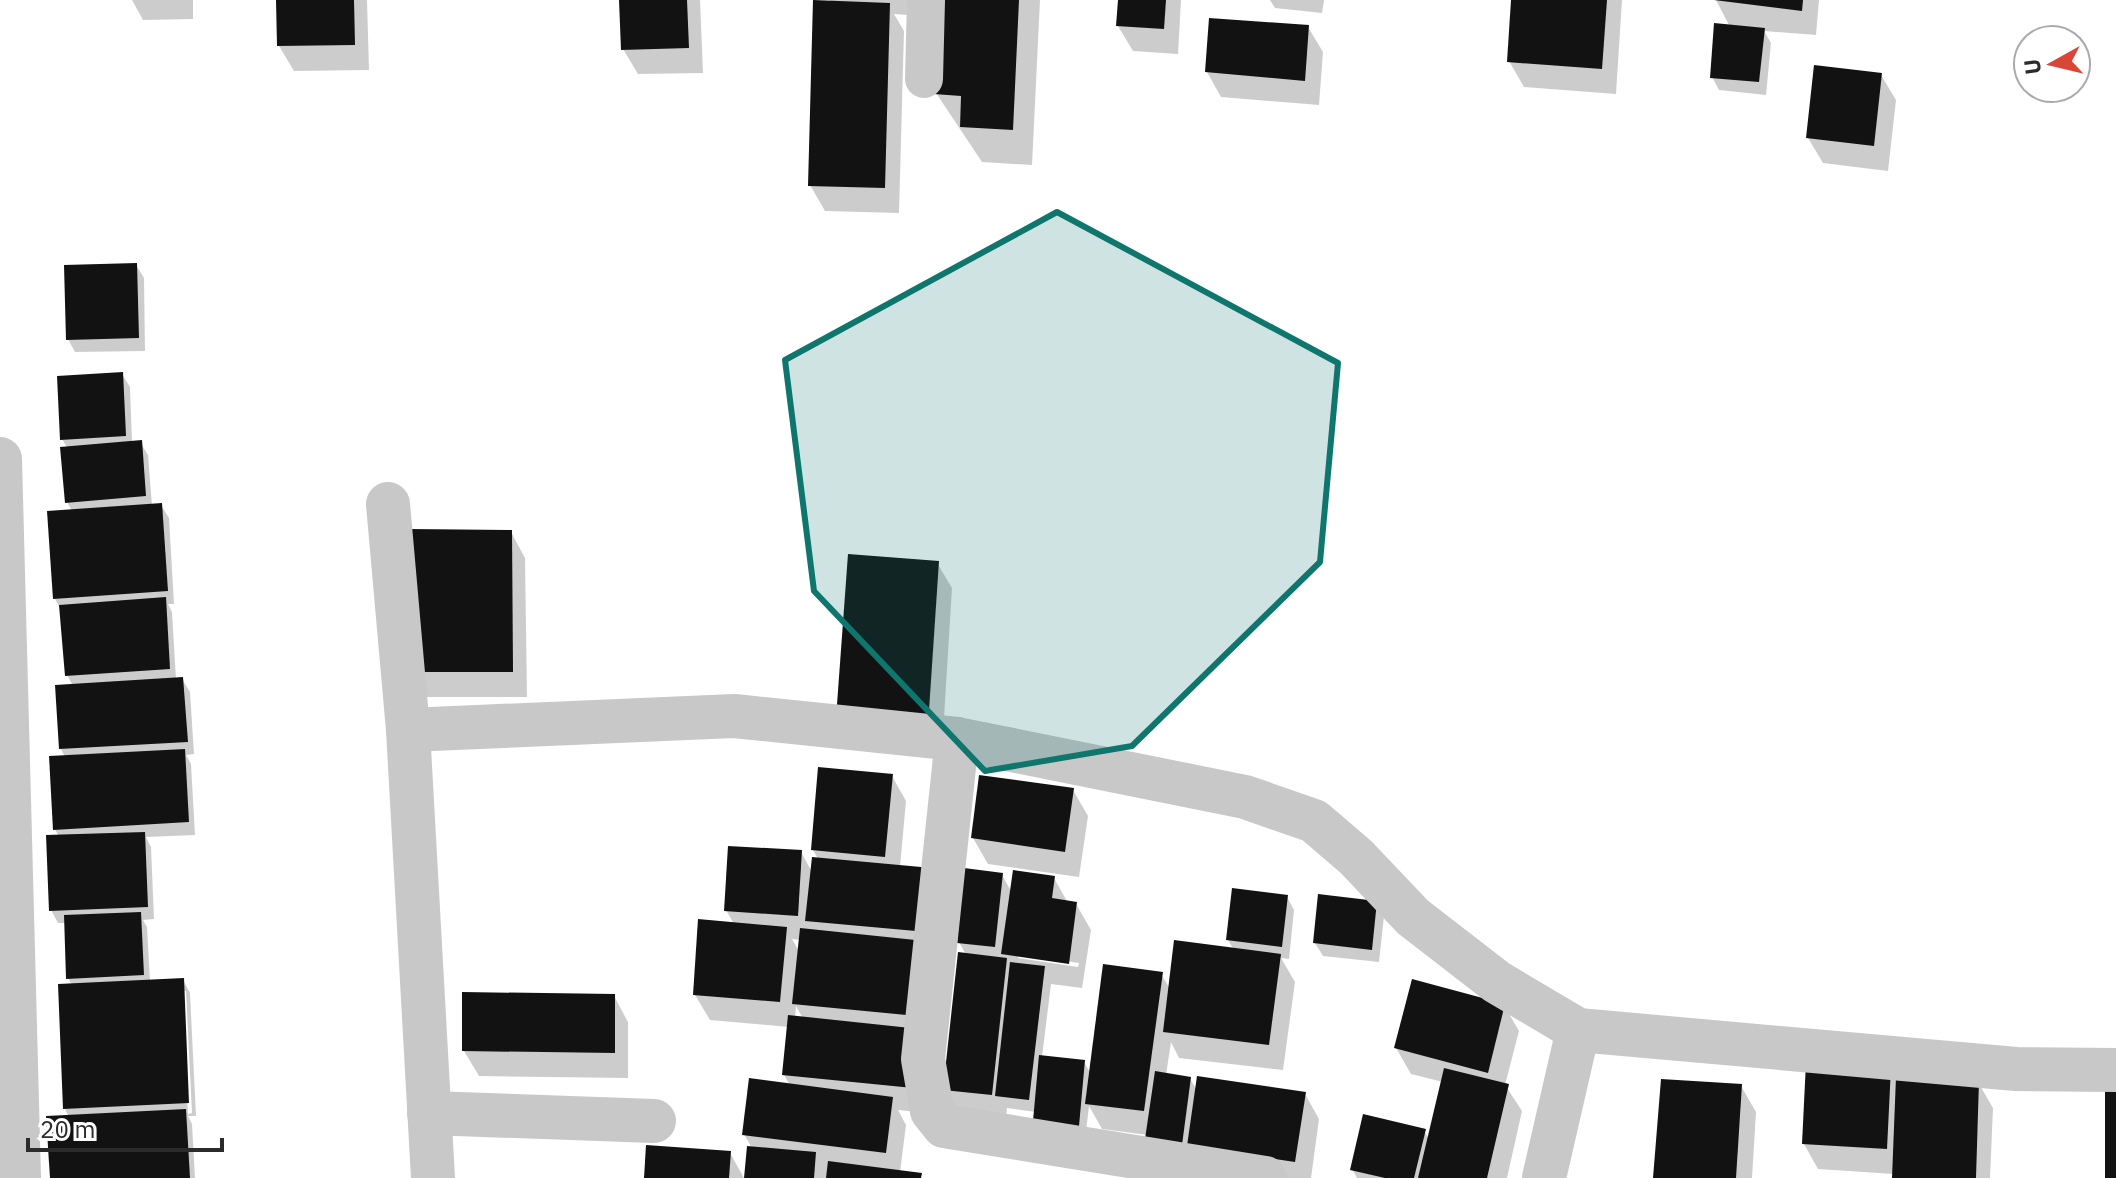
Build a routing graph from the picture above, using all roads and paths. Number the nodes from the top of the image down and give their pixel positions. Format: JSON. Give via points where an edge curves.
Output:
{"nodes":[{"id":1,"x":926,"y":0,"type":"edge"},
{"id":2,"x":924,"y":79,"type":"dead end"},
{"id":3,"x":0,"y":459,"type":"edge"},
{"id":4,"x":388,"y":504,"type":"dead end"},
{"id":5,"x":408,"y":730,"type":"junction"},
{"id":6,"x":957,"y":739,"type":"junction"},
{"id":7,"x":1578,"y":1030,"type":"junction"},
{"id":8,"x":2116,"y":1070,"type":"edge"},
{"id":9,"x":429,"y":1113,"type":"junction"},
{"id":10,"x":654,"y":1121,"type":"dead end"},
{"id":11,"x":19,"y":1178,"type":"edge"},
{"id":12,"x":433,"y":1178,"type":"edge"},
{"id":13,"x":1265,"y":1178,"type":"edge"},
{"id":14,"x":1544,"y":1178,"type":"edge"}],
"edges":[{"from":1,"to":2,"type":"lane"},
{"from":3,"to":11,"type":"street"},
{"from":4,"to":5,"type":"street"},
{"from":5,"to":6,"type":"street","via":[[734,716]]},
{"from":5,"to":9,"type":"street"},
{"from":6,"to":7,"type":"street","via":[[1245,797],[1314,821],[1413,917],[1497,982]]},
{"from":6,"to":13,"type":"street","via":[[923,1059],[932,1111],[944,1126]]},
{"from":7,"to":8,"type":"street","via":[[2016,1069]]},
{"from":7,"to":14,"type":"street"},
{"from":9,"to":10,"type":"street"},
{"from":9,"to":12,"type":"street"}]}
